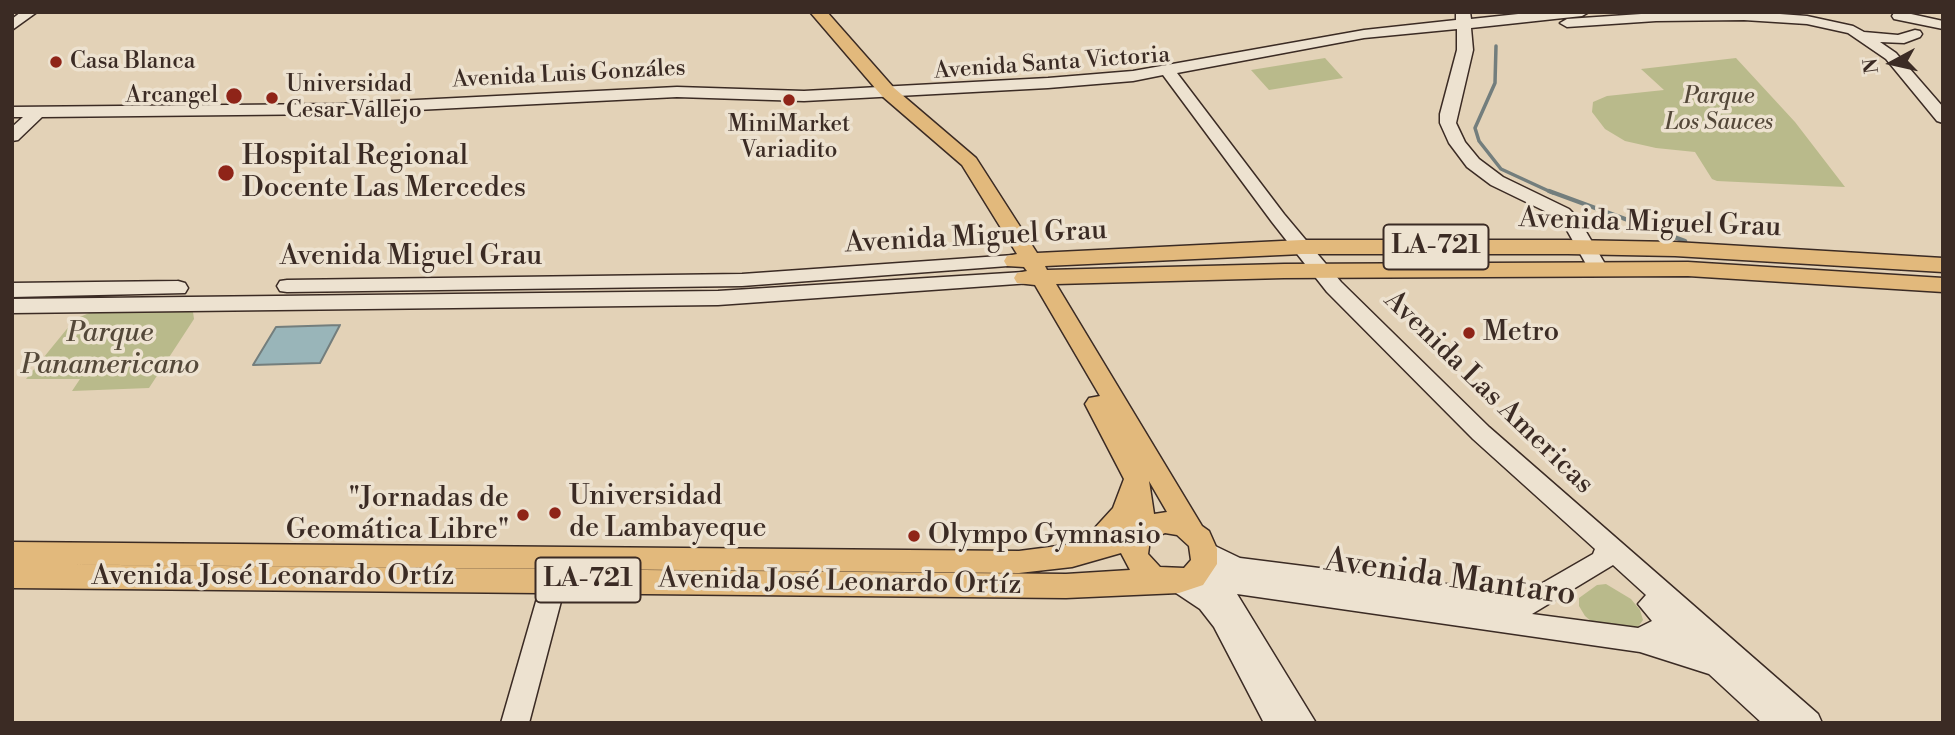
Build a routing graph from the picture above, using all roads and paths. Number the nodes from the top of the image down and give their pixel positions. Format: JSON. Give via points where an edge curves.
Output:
{"nodes":[{"id":1,"x":30,"y":12,"type":"edge"},
{"id":2,"x":808,"y":12,"type":"edge"},
{"id":3,"x":818,"y":12,"type":"edge"},
{"id":4,"x":1834,"y":12,"type":"edge"},
{"id":5,"x":1580,"y":14,"type":"edge"},
{"id":6,"x":1894,"y":14,"type":"edge"},
{"id":7,"x":1464,"y":23,"type":"edge"},
{"id":8,"x":1943,"y":25,"type":"edge"},
{"id":9,"x":12,"y":26,"type":"edge"},
{"id":10,"x":1851,"y":30,"type":"junction"},
{"id":11,"x":1943,"y":32,"type":"edge"},
{"id":12,"x":1914,"y":35,"type":"junction"},
{"id":13,"x":1163,"y":75,"type":"junction"},
{"id":14,"x":886,"y":95,"type":"junction"},
{"id":15,"x":1943,"y":97,"type":"edge"},
{"id":16,"x":12,"y":112,"type":"edge"},
{"id":17,"x":37,"y":112,"type":"junction"},
{"id":18,"x":1943,"y":118,"type":"edge"},
{"id":19,"x":12,"y":136,"type":"edge"},
{"id":20,"x":1586,"y":247,"type":"junction"},
{"id":21,"x":1303,"y":259,"type":"junction"},
{"id":22,"x":1943,"y":265,"type":"edge"},
{"id":23,"x":1027,"y":269,"type":"junction"},
{"id":24,"x":1598,"y":269,"type":"junction"},
{"id":25,"x":1943,"y":285,"type":"edge"},
{"id":26,"x":12,"y":290,"type":"edge"},
{"id":27,"x":12,"y":306,"type":"edge"},
{"id":28,"x":1135,"y":472,"type":"junction"},
{"id":29,"x":1139,"y":532,"type":"junction"},
{"id":30,"x":12,"y":553,"type":"edge"},
{"id":31,"x":1606,"y":554,"type":"junction"},
{"id":32,"x":1072,"y":556,"type":"junction"},
{"id":33,"x":1191,"y":562,"type":"junction"},
{"id":34,"x":242,"y":566,"type":"junction"},
{"id":35,"x":557,"y":569,"type":"junction"},
{"id":36,"x":12,"y":576,"type":"edge"},
{"id":37,"x":1285,"y":592,"type":"junction"},
{"id":38,"x":1546,"y":595,"type":"junction"},
{"id":39,"x":1680,"y":621,"type":"junction"},
{"id":40,"x":1561,"y":629,"type":"junction"},
{"id":41,"x":1250,"y":638,"type":"junction"},
{"id":42,"x":1640,"y":640,"type":"junction"},
{"id":43,"x":1725,"y":672,"type":"junction"},
{"id":44,"x":515,"y":723,"type":"edge"},
{"id":45,"x":1279,"y":723,"type":"edge"},
{"id":46,"x":1302,"y":723,"type":"edge"},
{"id":47,"x":1782,"y":723,"type":"edge"},
{"id":48,"x":1808,"y":723,"type":"edge"}],
"edges":[{"from":1,"to":9,"type":"main road"},
{"from":2,"to":14,"type":"main road"},
{"from":3,"to":14,"type":"main road"},
{"from":4,"to":10,"type":"main road","via":[[1835,19]]},
{"from":5,"to":7,"type":"main road","name":"Avenida Santa Victoria"},
{"from":5,"to":10,"type":"main road","name":"Avenida Santa Victoria","via":[[1744,16],[1807,20]]},
{"from":6,"to":8,"type":"main road"},
{"from":6,"to":12,"type":"main road","via":[[1912,25]]},
{"from":7,"to":13,"type":"main road","name":"Avenida Santa Victoria","via":[[1329,52]]},
{"from":7,"to":20,"type":"main road","via":[[1462,66],[1448,114],[1457,143],[1497,181],[1563,213]]},
{"from":10,"to":12,"type":"main road","name":"Avenida Santa Victoria","via":[[1889,40]]},
{"from":10,"to":18,"type":"main road","via":[[1891,56]]},
{"from":11,"to":12,"type":"main road"},
{"from":12,"to":15,"type":"main road","via":[[1909,47],[1912,59]]},
{"from":13,"to":14,"type":"main road","name":"Avenida Santa Victoria","via":[[1116,86]]},
{"from":13,"to":21,"type":"main road","name":"Avenida Las Americas"},
{"from":14,"to":17,"type":"main road","name":"Avenida Luis Gonzáles","via":[[677,92],[336,108]]},
{"from":14,"to":23,"type":"main road","via":[[958,168]]},
{"from":14,"to":23,"type":"main road","via":[[961,152]]},
{"from":16,"to":17,"type":"main road","name":"Avenida Luis Gonzáles"},
{"from":17,"to":19,"type":"main road"},
{"from":20,"to":21,"type":"main road","name":"Avenida Miguel Grau","number":"LA-721"},
{"from":20,"to":22,"type":"main road","name":"Avenida Miguel Grau","number":"LA-721"},
{"from":20,"to":24,"type":"main road"},
{"from":21,"to":23,"type":"main road","name":"Avenida Miguel Grau","number":"LA-721"},
{"from":21,"to":23,"type":"main road","name":"Avenida Miguel Grau","number":"LA-721"},
{"from":21,"to":24,"type":"main road","name":"Avenida Miguel Grau","number":"LA-721"},
{"from":21,"to":31,"type":"main road","name":"Avenida Las Americas","via":[[1338,309],[1466,438]]},
{"from":23,"to":26,"type":"main road","name":"Avenida Miguel Grau","via":[[602,284]]},
{"from":23,"to":27,"type":"main road","name":"Avenida Miguel Grau","via":[[718,298]]},
{"from":23,"to":28,"type":"main road"},
{"from":23,"to":33,"type":"main road"},
{"from":24,"to":25,"type":"main road","name":"Avenida Miguel Grau","number":"LA-721","via":[[1688,269]]},
{"from":28,"to":29,"type":"main road","via":[[1141,507]]},
{"from":28,"to":32,"type":"main road","number":"LA-721","via":[[1133,492],[1112,530]]},
{"from":29,"to":32,"type":"main road","name":"Avenida José Leonardo Ortíz","number":"LA-721","via":[[1105,548]]},
{"from":29,"to":33,"type":"main road","number":"LA-721","via":[[1165,522]]},
{"from":29,"to":33,"type":"main road","via":[[1134,551],[1150,575]]},
{"from":30,"to":34,"type":"main road","name":"Avenida José Leonardo Ortíz","number":"LA-721"},
{"from":31,"to":38,"type":"main road","name":"Avenida Mantaro"},
{"from":31,"to":39,"type":"main road","name":"Avenida Las Americas"},
{"from":32,"to":35,"type":"main road","name":"Avenida José Leonardo Ortíz","number":"LA-721","via":[[1019,562]]},
{"from":33,"to":35,"type":"main road","name":"Avenida José Leonardo Ortíz","number":"LA-721","via":[[1066,586]]},
{"from":33,"to":37,"type":"main road","name":"Avenida Mantaro","via":[[1238,585]]},
{"from":33,"to":38,"type":"main road","name":"Avenida Mantaro","via":[[1222,562],[1236,568],[1517,604]]},
{"from":33,"to":41,"type":"main road","via":[[1227,600]]},
{"from":33,"to":45,"type":"main road"},
{"from":34,"to":35,"type":"main road","name":"Avenida José Leonardo Ortíz","number":"LA-721"},
{"from":34,"to":36,"type":"main road","name":"Avenida José Leonardo Ortíz","number":"LA-721"},
{"from":35,"to":44,"type":"main road"},
{"from":37,"to":40,"type":"main road","name":"Avenida Mantaro"},
{"from":37,"to":41,"type":"main road","via":[[1246,597],[1241,606]]},
{"from":38,"to":40,"type":"main road","via":[[1542,601],[1545,616]]},
{"from":39,"to":42,"type":"main road"},
{"from":39,"to":43,"type":"main road","name":"Avenida Las Americas"},
{"from":39,"to":48,"type":"main road","name":"Avenida Las Americas"},
{"from":40,"to":42,"type":"main road","name":"Avenida Mantaro"},
{"from":41,"to":46,"type":"main road"},
{"from":42,"to":43,"type":"main road","name":"Avenida Mantaro"},
{"from":43,"to":47,"type":"main road","name":"Avenida Las Americas"}]}
